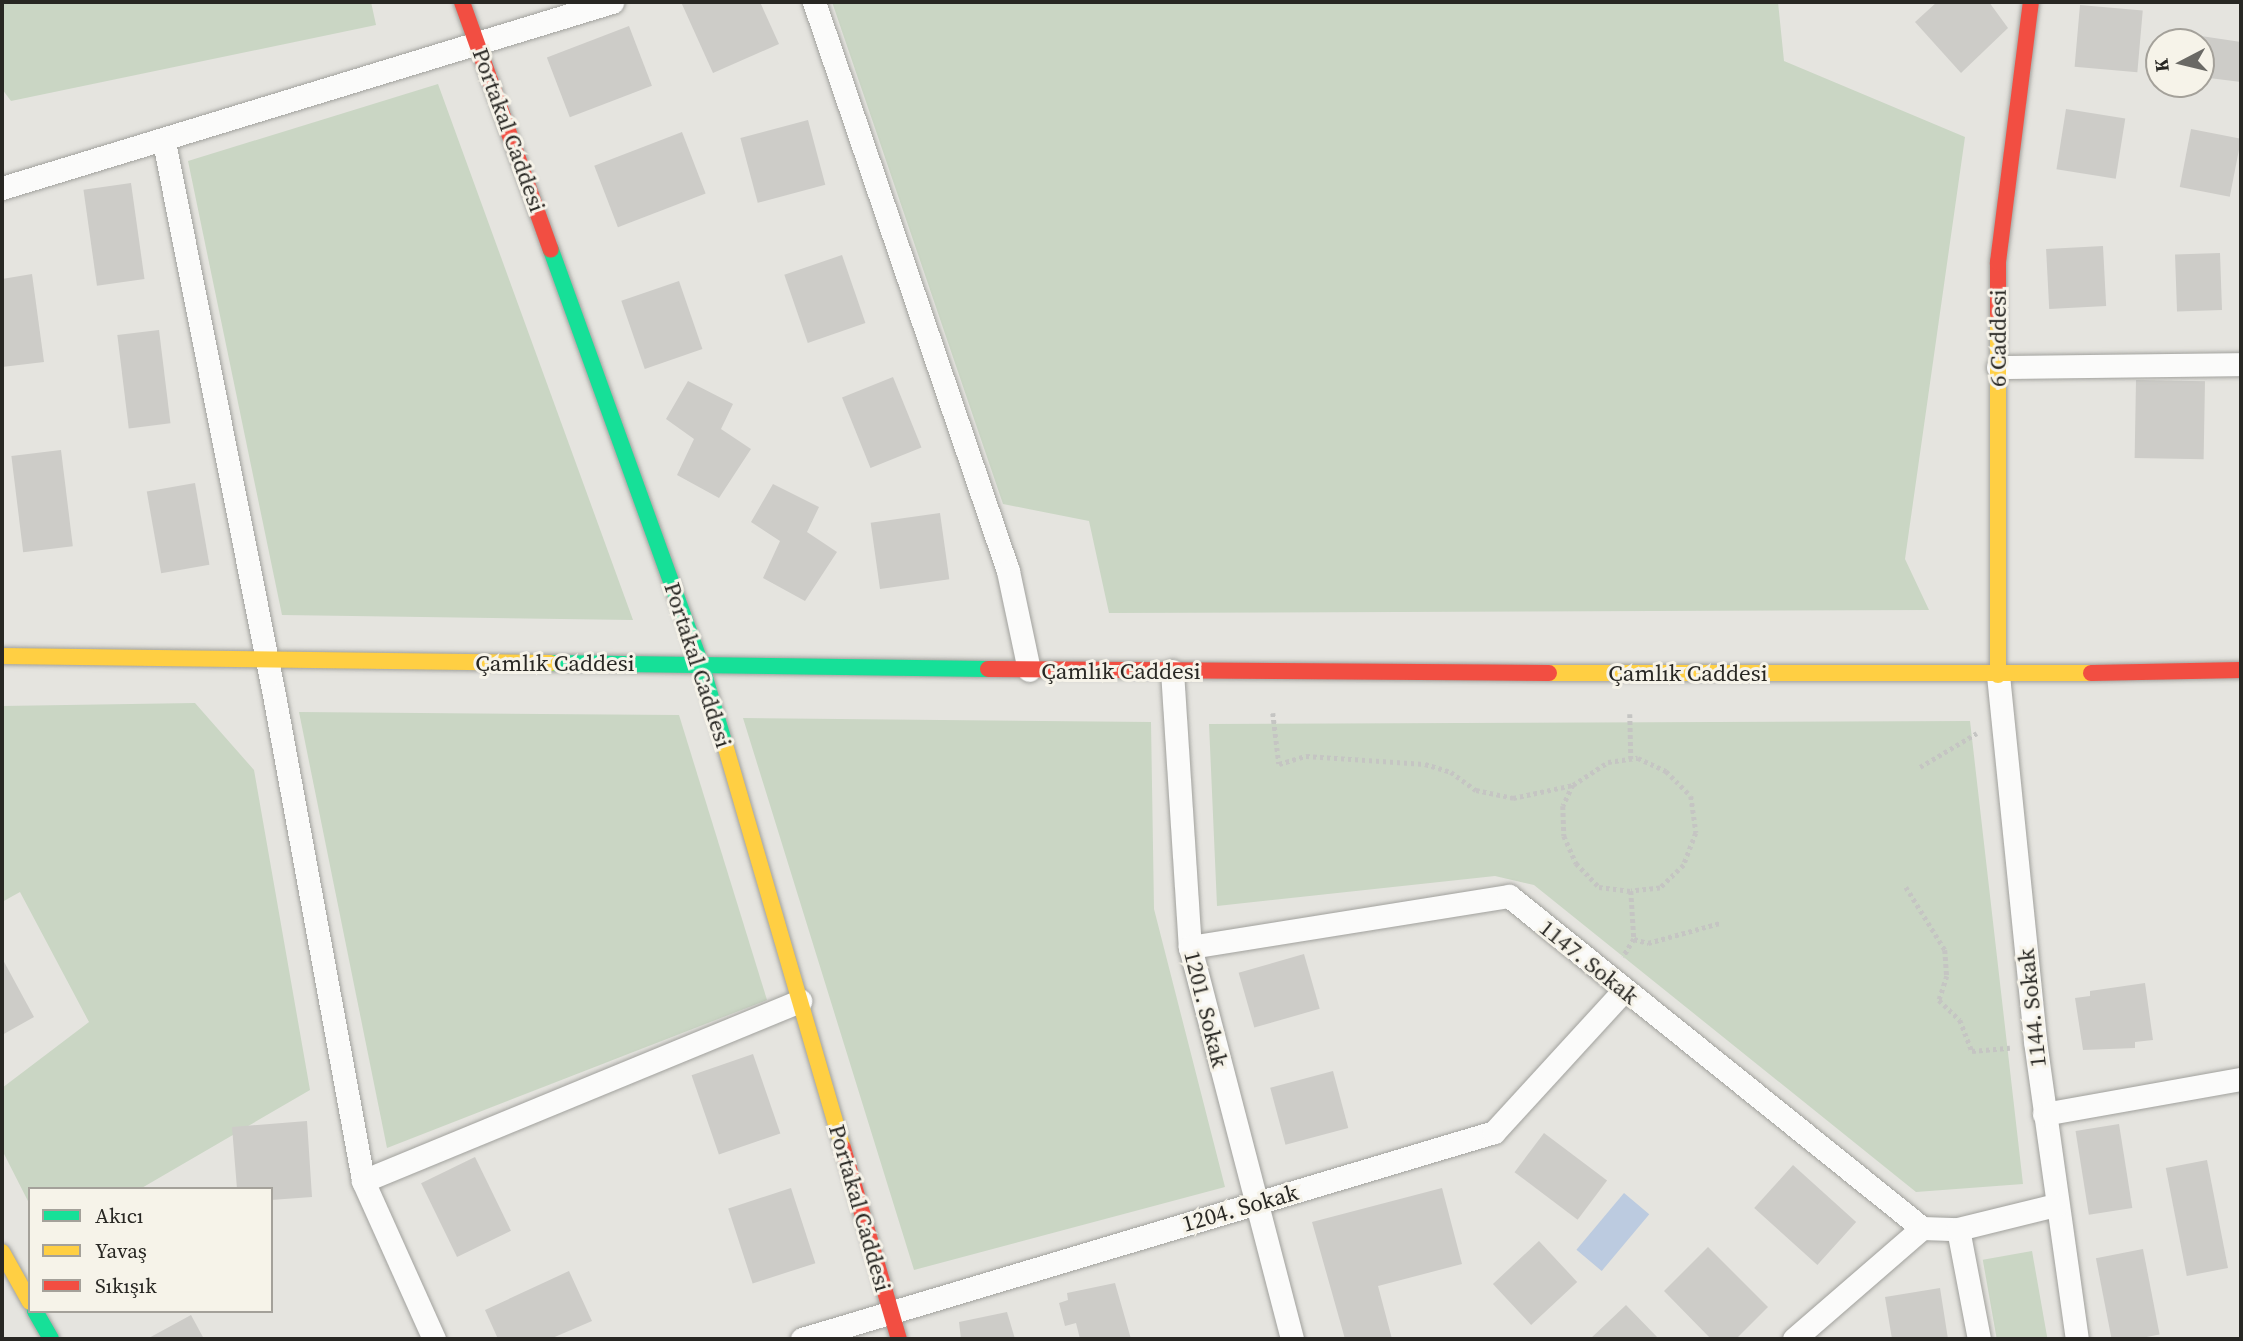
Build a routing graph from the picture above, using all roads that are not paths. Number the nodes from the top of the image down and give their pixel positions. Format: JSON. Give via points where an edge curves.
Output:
{"nodes":[{"id":1,"x":462,"y":2,"type":"edge"},
{"id":2,"x":612,"y":2,"type":"edge"},
{"id":3,"x":814,"y":2,"type":"edge"},
{"id":4,"x":2031,"y":2,"type":"edge"},
{"id":5,"x":478,"y":43,"type":"junction"},
{"id":6,"x":164,"y":142,"type":"junction"},
{"id":7,"x":2,"y":188,"type":"edge"},
{"id":8,"x":2241,"y":363,"type":"edge"},
{"id":9,"x":1998,"y":367,"type":"junction"},
{"id":10,"x":2,"y":656,"type":"edge"},
{"id":11,"x":267,"y":660,"type":"junction"},
{"id":12,"x":701,"y":664,"type":"junction"},
{"id":13,"x":1029,"y":670,"type":"junction"},
{"id":14,"x":2241,"y":670,"type":"edge"},
{"id":15,"x":1172,"y":671,"type":"junction"},
{"id":16,"x":1998,"y":675,"type":"junction"},
{"id":17,"x":1190,"y":947,"type":"junction"},
{"id":18,"x":1624,"y":990,"type":"junction"},
{"id":19,"x":800,"y":1001,"type":"junction"},
{"id":20,"x":2241,"y":1079,"type":"edge"},
{"id":21,"x":2044,"y":1114,"type":"junction"},
{"id":22,"x":363,"y":1181,"type":"junction"},
{"id":23,"x":1256,"y":1204,"type":"junction"},
{"id":24,"x":2056,"y":1205,"type":"junction"},
{"id":25,"x":1922,"y":1228,"type":"junction"},
{"id":26,"x":1958,"y":1229,"type":"junction"},
{"id":27,"x":2,"y":1252,"type":"edge"},
{"id":28,"x":28,"y":1298,"type":"edge"},
{"id":29,"x":891,"y":1310,"type":"junction"},
{"id":30,"x":36,"y":1313,"type":"edge"},
{"id":31,"x":51,"y":1339,"type":"edge"},
{"id":32,"x":434,"y":1339,"type":"edge"},
{"id":33,"x":802,"y":1339,"type":"edge"},
{"id":34,"x":899,"y":1339,"type":"edge"},
{"id":35,"x":1292,"y":1339,"type":"edge"},
{"id":36,"x":1794,"y":1339,"type":"edge"},
{"id":37,"x":1979,"y":1339,"type":"edge"},
{"id":38,"x":2077,"y":1339,"type":"edge"}],
"edges":[{"from":1,"to":5,"type":"street","name":"Portakal Caddesi"},
{"from":2,"to":5,"type":"street"},
{"from":3,"to":13,"type":"street","via":[[1008,571]]},
{"from":4,"to":9,"type":"street","name":"6 Caddesi","via":[[1998,262]]},
{"from":5,"to":6,"type":"street"},
{"from":5,"to":12,"type":"street","name":"Portakal Caddesi"},
{"from":6,"to":7,"type":"street"},
{"from":6,"to":11,"type":"street"},
{"from":8,"to":9,"type":"street"},
{"from":9,"to":16,"type":"street","name":"6 Caddesi"},
{"from":10,"to":11,"type":"street","name":"Çamlık Caddesi"},
{"from":11,"to":12,"type":"street","name":"Çamlık Caddesi"},
{"from":11,"to":22,"type":"street"},
{"from":12,"to":13,"type":"street","name":"Çamlık Caddesi"},
{"from":12,"to":19,"type":"street","name":"Portakal Caddesi"},
{"from":13,"to":15,"type":"street","name":"Çamlık Caddesi"},
{"from":14,"to":16,"type":"street","name":"Çamlık Caddesi"},
{"from":15,"to":16,"type":"street","name":"Çamlık Caddesi"},
{"from":15,"to":17,"type":"street","name":"1201. Sokak"},
{"from":16,"to":21,"type":"street","name":"1144. Sokak"},
{"from":17,"to":18,"type":"street","name":"1147. Sokak","via":[[1509,896]]},
{"from":17,"to":23,"type":"street","name":"1201. Sokak"},
{"from":18,"to":23,"type":"street","name":"1204. Sokak","via":[[1494,1132]]},
{"from":18,"to":25,"type":"street","name":"1147. Sokak"},
{"from":19,"to":22,"type":"street"},
{"from":19,"to":29,"type":"street","name":"Portakal Caddesi"},
{"from":20,"to":21,"type":"street"},
{"from":21,"to":24,"type":"street","name":"1144. Sokak"},
{"from":22,"to":32,"type":"street"},
{"from":23,"to":29,"type":"street","name":"1204. Sokak"},
{"from":23,"to":35,"type":"street","name":"1201. Sokak"},
{"from":24,"to":26,"type":"street"},
{"from":24,"to":38,"type":"street","name":"1144. Sokak"},
{"from":25,"to":26,"type":"street"},
{"from":25,"to":36,"type":"street"},
{"from":26,"to":37,"type":"street"},
{"from":27,"to":28,"type":"street"},
{"from":29,"to":33,"type":"street","name":"1204. Sokak"},
{"from":29,"to":34,"type":"street","name":"Portakal Caddesi"},
{"from":30,"to":31,"type":"street"}]}
